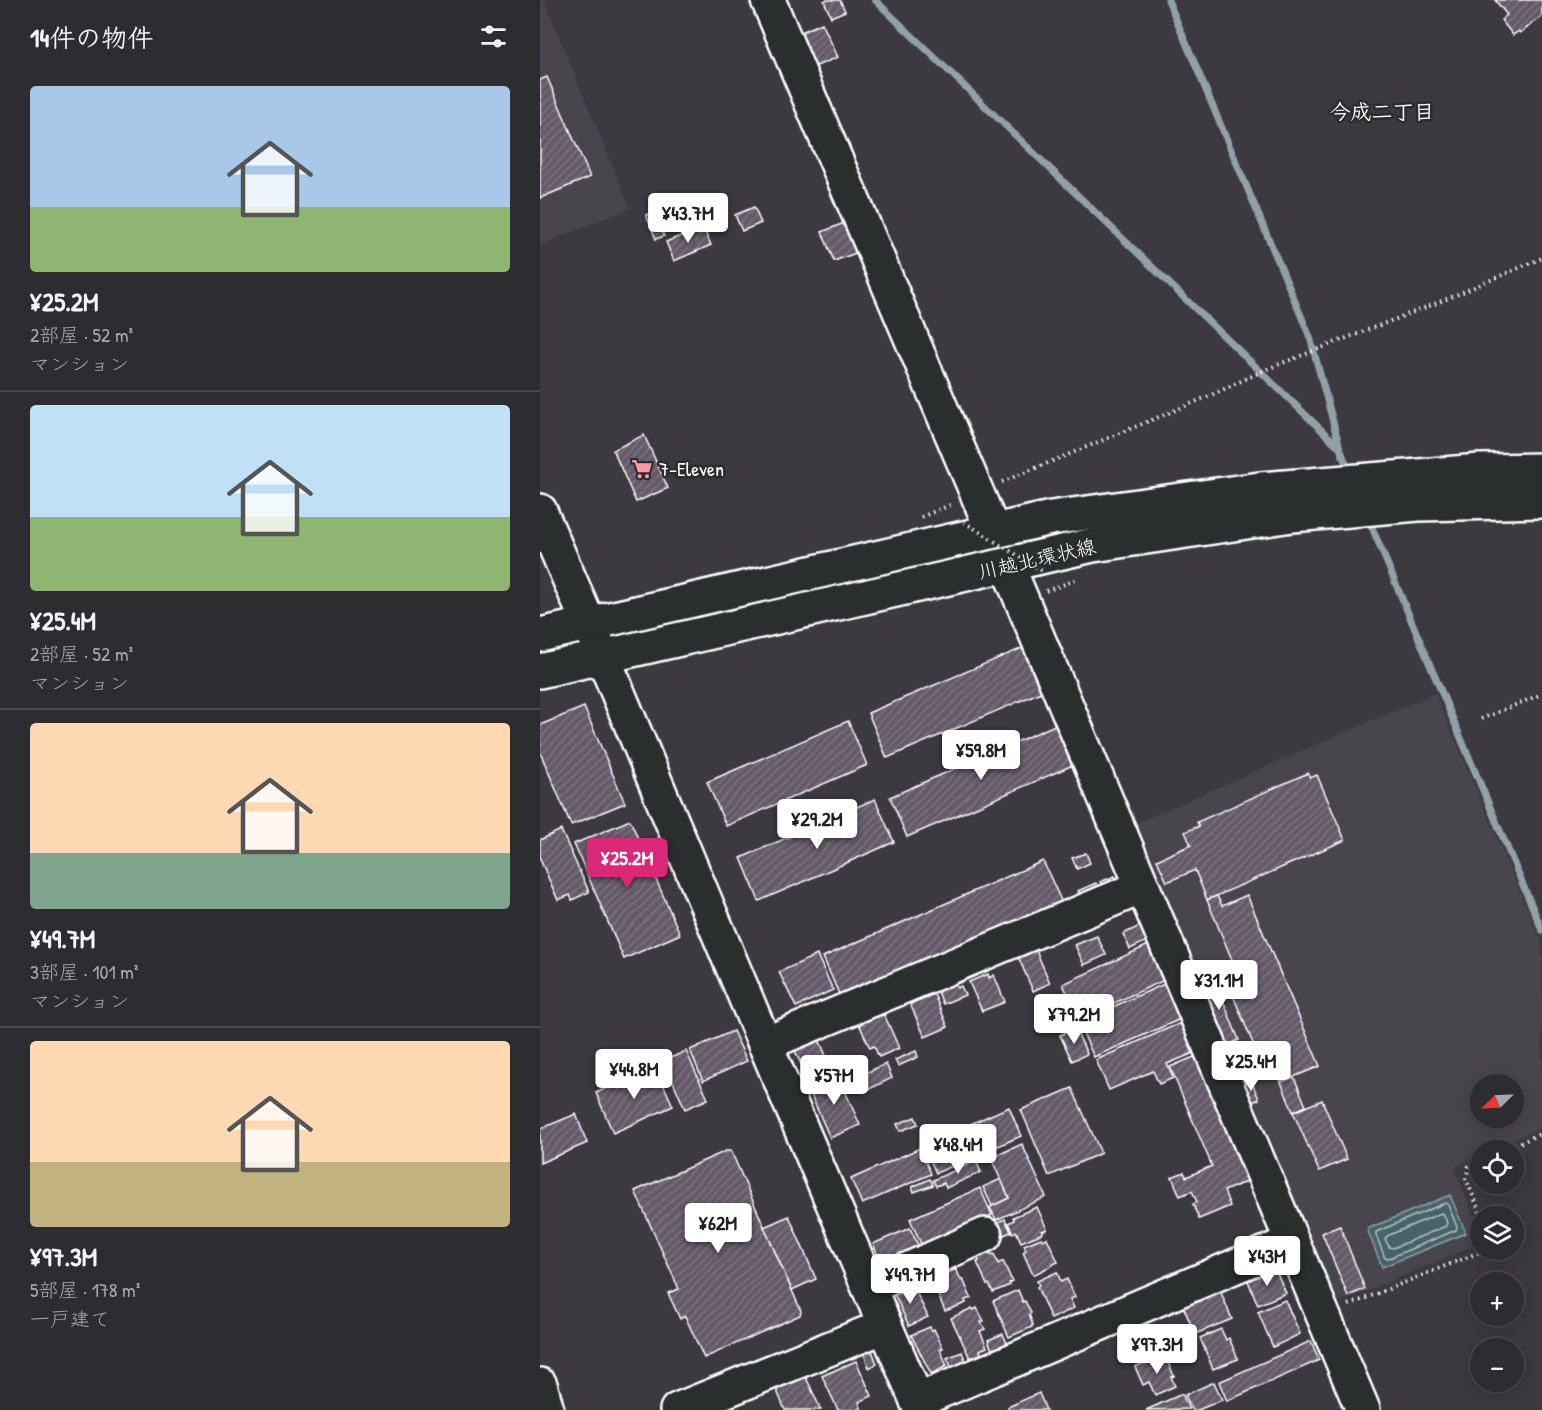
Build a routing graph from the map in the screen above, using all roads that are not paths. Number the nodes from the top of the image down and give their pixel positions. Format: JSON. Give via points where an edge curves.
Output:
{"nodes":[{"id":1,"x":768,"y":0,"type":"edge"},
{"id":2,"x":1542,"y":470,"type":"edge"},
{"id":3,"x":1542,"y":501,"type":"edge"},
{"id":4,"x":540,"y":511,"type":"edge"},
{"id":5,"x":972,"y":512,"type":"junction"},
{"id":6,"x":1007,"y":565,"type":"junction"},
{"id":7,"x":589,"y":624,"type":"junction"},
{"id":8,"x":540,"y":635,"type":"edge"},
{"id":9,"x":603,"y":657,"type":"junction"},
{"id":10,"x":540,"y":671,"type":"edge"},
{"id":11,"x":1142,"y":887,"type":"junction"},
{"id":12,"x":765,"y":1044,"type":"junction"},
{"id":13,"x":985,"y":1234,"type":"dead end"},
{"id":14,"x":1292,"y":1242,"type":"junction"},
{"id":15,"x":869,"y":1287,"type":"junction"},
{"id":16,"x":885,"y":1326,"type":"junction"},
{"id":17,"x":540,"y":1385,"type":"edge"},
{"id":18,"x":919,"y":1406,"type":"edge"},
{"id":19,"x":547,"y":1410,"type":"edge"},
{"id":20,"x":677,"y":1410,"type":"edge"},
{"id":21,"x":1363,"y":1410,"type":"edge"}],
"edges":[{"from":1,"to":5,"type":"street"},
{"from":2,"to":5,"type":"street","name":"川越北環状線","via":[[1480,471],[1260,489],[1051,518]]},
{"from":3,"to":6,"type":"street","name":"川越北環状線","via":[[1418,504],[1292,515],[1093,545]]},
{"from":4,"to":7,"type":"street"},
{"from":5,"to":7,"type":"street","name":"川越北環状線"},
{"from":6,"to":9,"type":"street","name":"川越北環状線"},
{"from":6,"to":11,"type":"street"},
{"from":7,"to":8,"type":"street","name":"川越北環状線"},
{"from":7,"to":9,"type":"street"},
{"from":9,"to":10,"type":"street","name":"川越北環状線"},
{"from":9,"to":12,"type":"street"},
{"from":11,"to":12,"type":"street"},
{"from":11,"to":14,"type":"street"},
{"from":12,"to":15,"type":"street"},
{"from":13,"to":15,"type":"street"},
{"from":14,"to":18,"type":"street"},
{"from":14,"to":21,"type":"street"},
{"from":15,"to":16,"type":"street"},
{"from":16,"to":18,"type":"street"},
{"from":16,"to":20,"type":"street"},
{"from":17,"to":19,"type":"street"}]}
